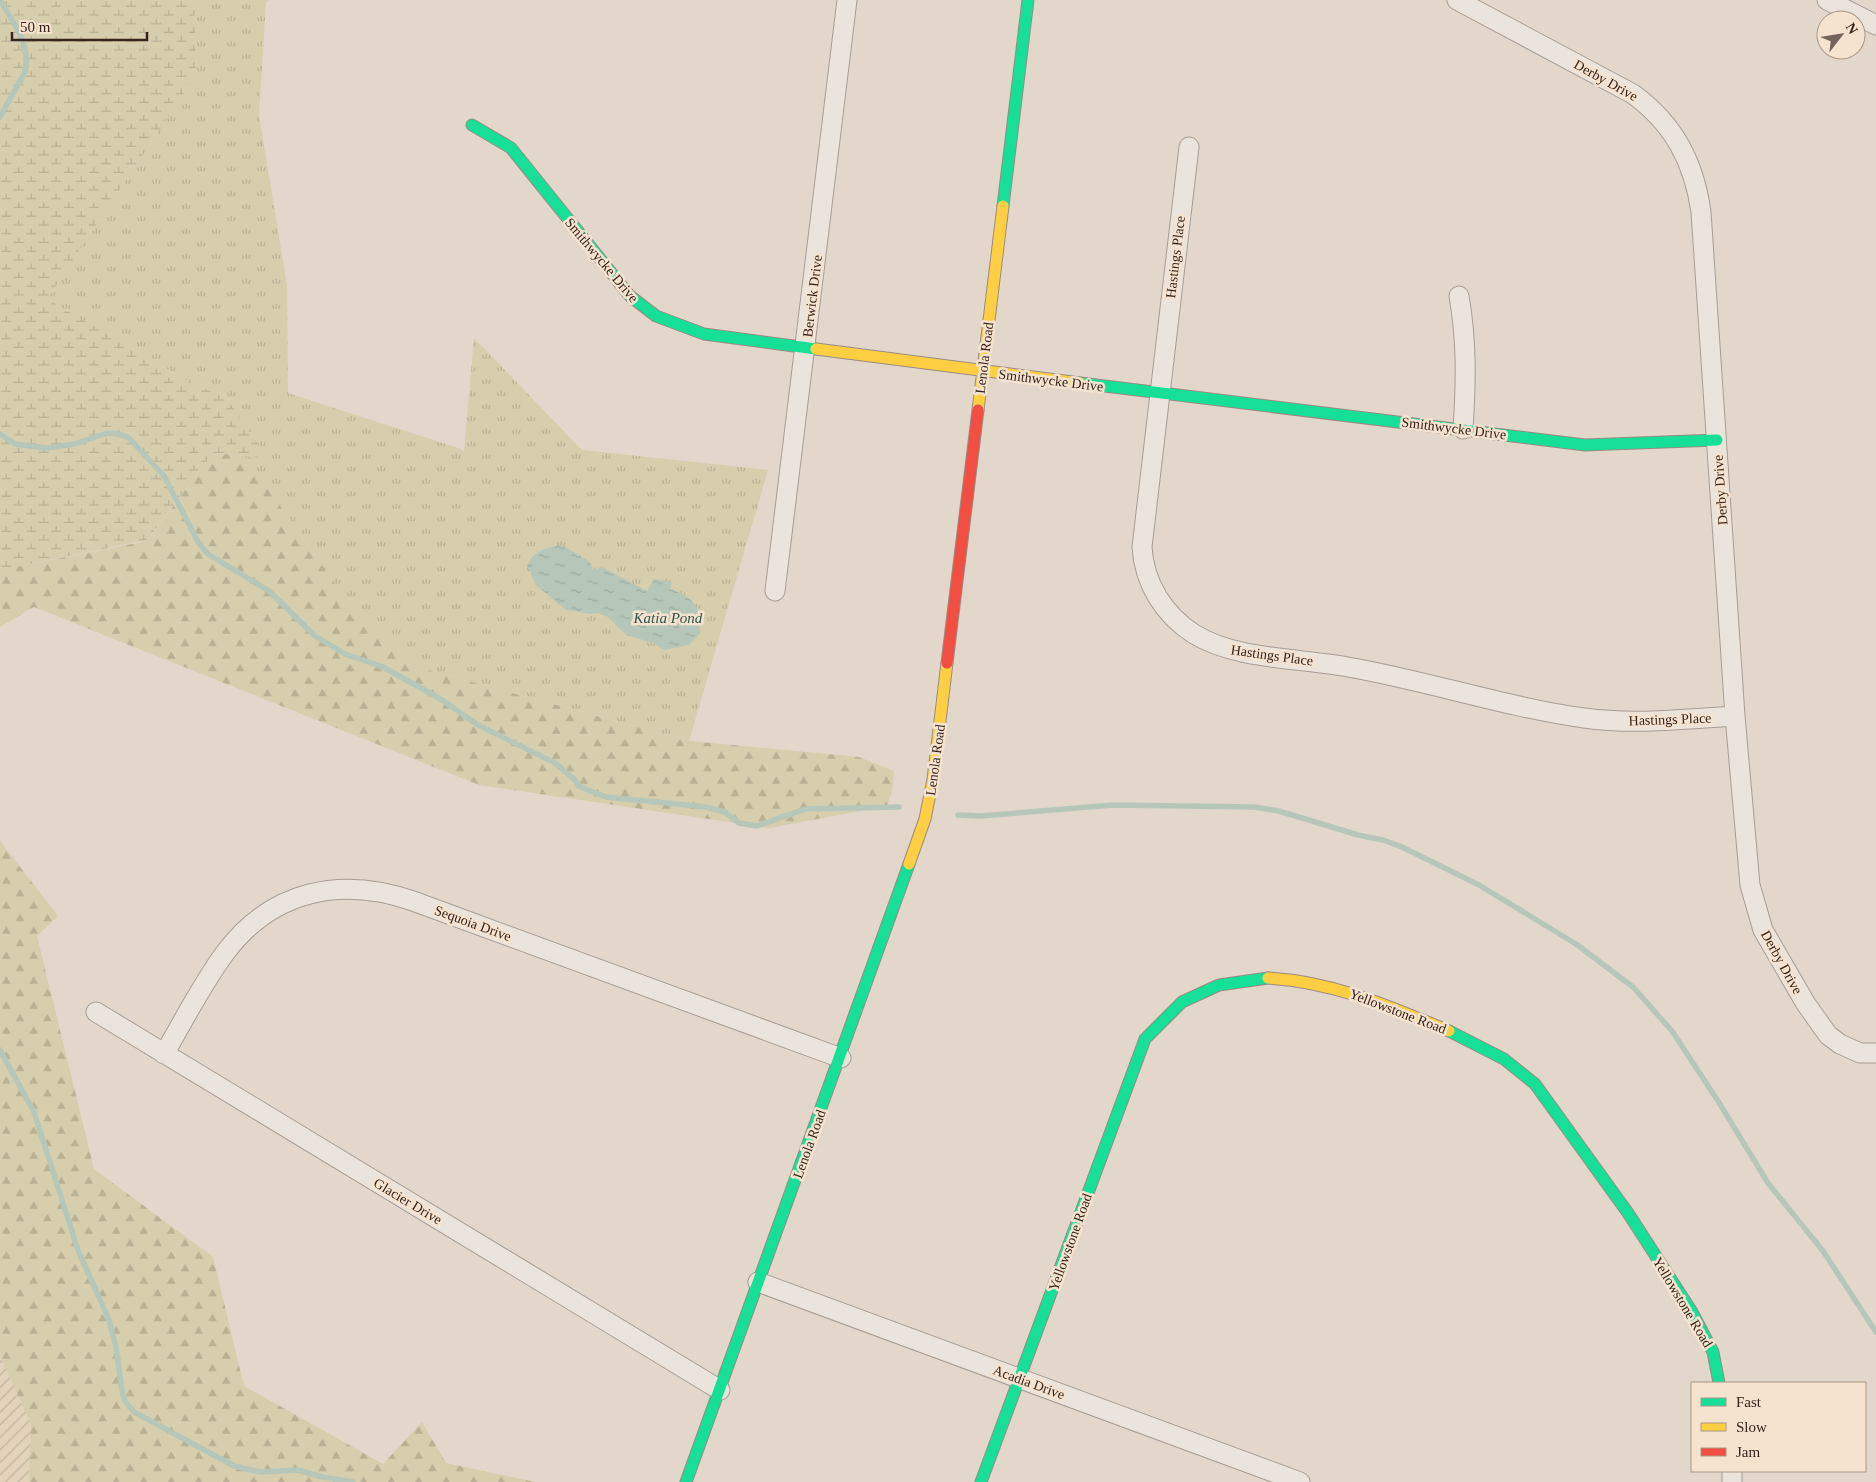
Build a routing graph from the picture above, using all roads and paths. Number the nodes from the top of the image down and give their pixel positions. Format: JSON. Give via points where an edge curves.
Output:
{"nodes":[{"id":1,"x":847,"y":0,"type":"edge"},
{"id":2,"x":1028,"y":0,"type":"edge"},
{"id":3,"x":1827,"y":0,"type":"edge"},
{"id":4,"x":1466,"y":2,"type":"edge"},
{"id":5,"x":1876,"y":25,"type":"edge"},
{"id":6,"x":472,"y":125,"type":"dead end"},
{"id":7,"x":1189,"y":147,"type":"dead end"},
{"id":8,"x":1459,"y":296,"type":"dead end"},
{"id":9,"x":806,"y":348,"type":"junction"},
{"id":10,"x":982,"y":371,"type":"junction"},
{"id":11,"x":1158,"y":392,"type":"junction"},
{"id":12,"x":1464,"y":429,"type":"junction"},
{"id":13,"x":1717,"y":440,"type":"junction"},
{"id":14,"x":775,"y":591,"type":"dead end"},
{"id":15,"x":1735,"y":716,"type":"junction"},
{"id":16,"x":96,"y":1012,"type":"dead end"},
{"id":17,"x":1876,"y":1053,"type":"edge"},
{"id":18,"x":164,"y":1054,"type":"junction"},
{"id":19,"x":841,"y":1058,"type":"junction"},
{"id":20,"x":758,"y":1282,"type":"junction"},
{"id":21,"x":1020,"y":1379,"type":"junction"},
{"id":22,"x":1719,"y":1382,"type":"edge"},
{"id":23,"x":720,"y":1390,"type":"junction"},
{"id":24,"x":686,"y":1482,"type":"edge"},
{"id":25,"x":981,"y":1482,"type":"edge"},
{"id":26,"x":1300,"y":1482,"type":"edge"}],
"edges":[{"from":1,"to":9,"type":"street","name":"Berwick Drive"},
{"from":2,"to":10,"type":"street","name":"Lenola Road"},
{"from":3,"to":5,"type":"street"},
{"from":4,"to":13,"type":"street","name":"Derby Drive","via":[[1634,94],[1653,108],[1682,146],[1698,188],[1701,212]]},
{"from":6,"to":9,"type":"street","name":"Smithwycke Drive","via":[[511,148],[618,284],[641,306],[671,324],[704,334]]},
{"from":7,"to":11,"type":"street","name":"Hastings Place"},
{"from":8,"to":12,"type":"street","via":[[1465,329]]},
{"from":9,"to":10,"type":"street","name":"Smithwycke Drive"},
{"from":9,"to":14,"type":"street","name":"Berwick Drive"},
{"from":10,"to":11,"type":"street","name":"Smithwycke Drive"},
{"from":10,"to":19,"type":"street","name":"Lenola Road","via":[[930,797],[918,843]]},
{"from":11,"to":12,"type":"street","name":"Smithwycke Drive"},
{"from":11,"to":15,"type":"street","name":"Hastings Place","via":[[1143,565],[1148,582],[1167,610],[1194,634],[1228,649],[1402,677],[1586,719],[1651,721]]},
{"from":12,"to":13,"type":"street","name":"Smithwycke Drive","via":[[1585,445]]},
{"from":13,"to":15,"type":"street","name":"Derby Drive"},
{"from":15,"to":17,"type":"street","name":"Derby Drive","via":[[1750,885],[1763,930],[1828,1035],[1860,1053]]},
{"from":16,"to":18,"type":"street","name":"Glacier Drive"},
{"from":18,"to":19,"type":"street","name":"Sequoia Drive","via":[[215,968],[250,925],[293,899],[321,891],[350,888],[384,892],[412,901]]},
{"from":18,"to":23,"type":"street","name":"Glacier Drive"},
{"from":19,"to":20,"type":"street","name":"Lenola Road"},
{"from":20,"to":21,"type":"street","name":"Acadia Drive"},
{"from":20,"to":23,"type":"street","name":"Lenola Road"},
{"from":21,"to":22,"type":"street","name":"Yellowstone Road","via":[[1145,1039],[1182,1002],[1219,985],[1260,977],[1302,980],[1368,997],[1452,1032],[1504,1059],[1535,1084],[1628,1213],[1692,1312],[1713,1352]]},
{"from":21,"to":25,"type":"street","name":"Yellowstone Road"},
{"from":21,"to":26,"type":"street","name":"Acadia Drive"},
{"from":23,"to":24,"type":"street","name":"Lenola Road"}]}
